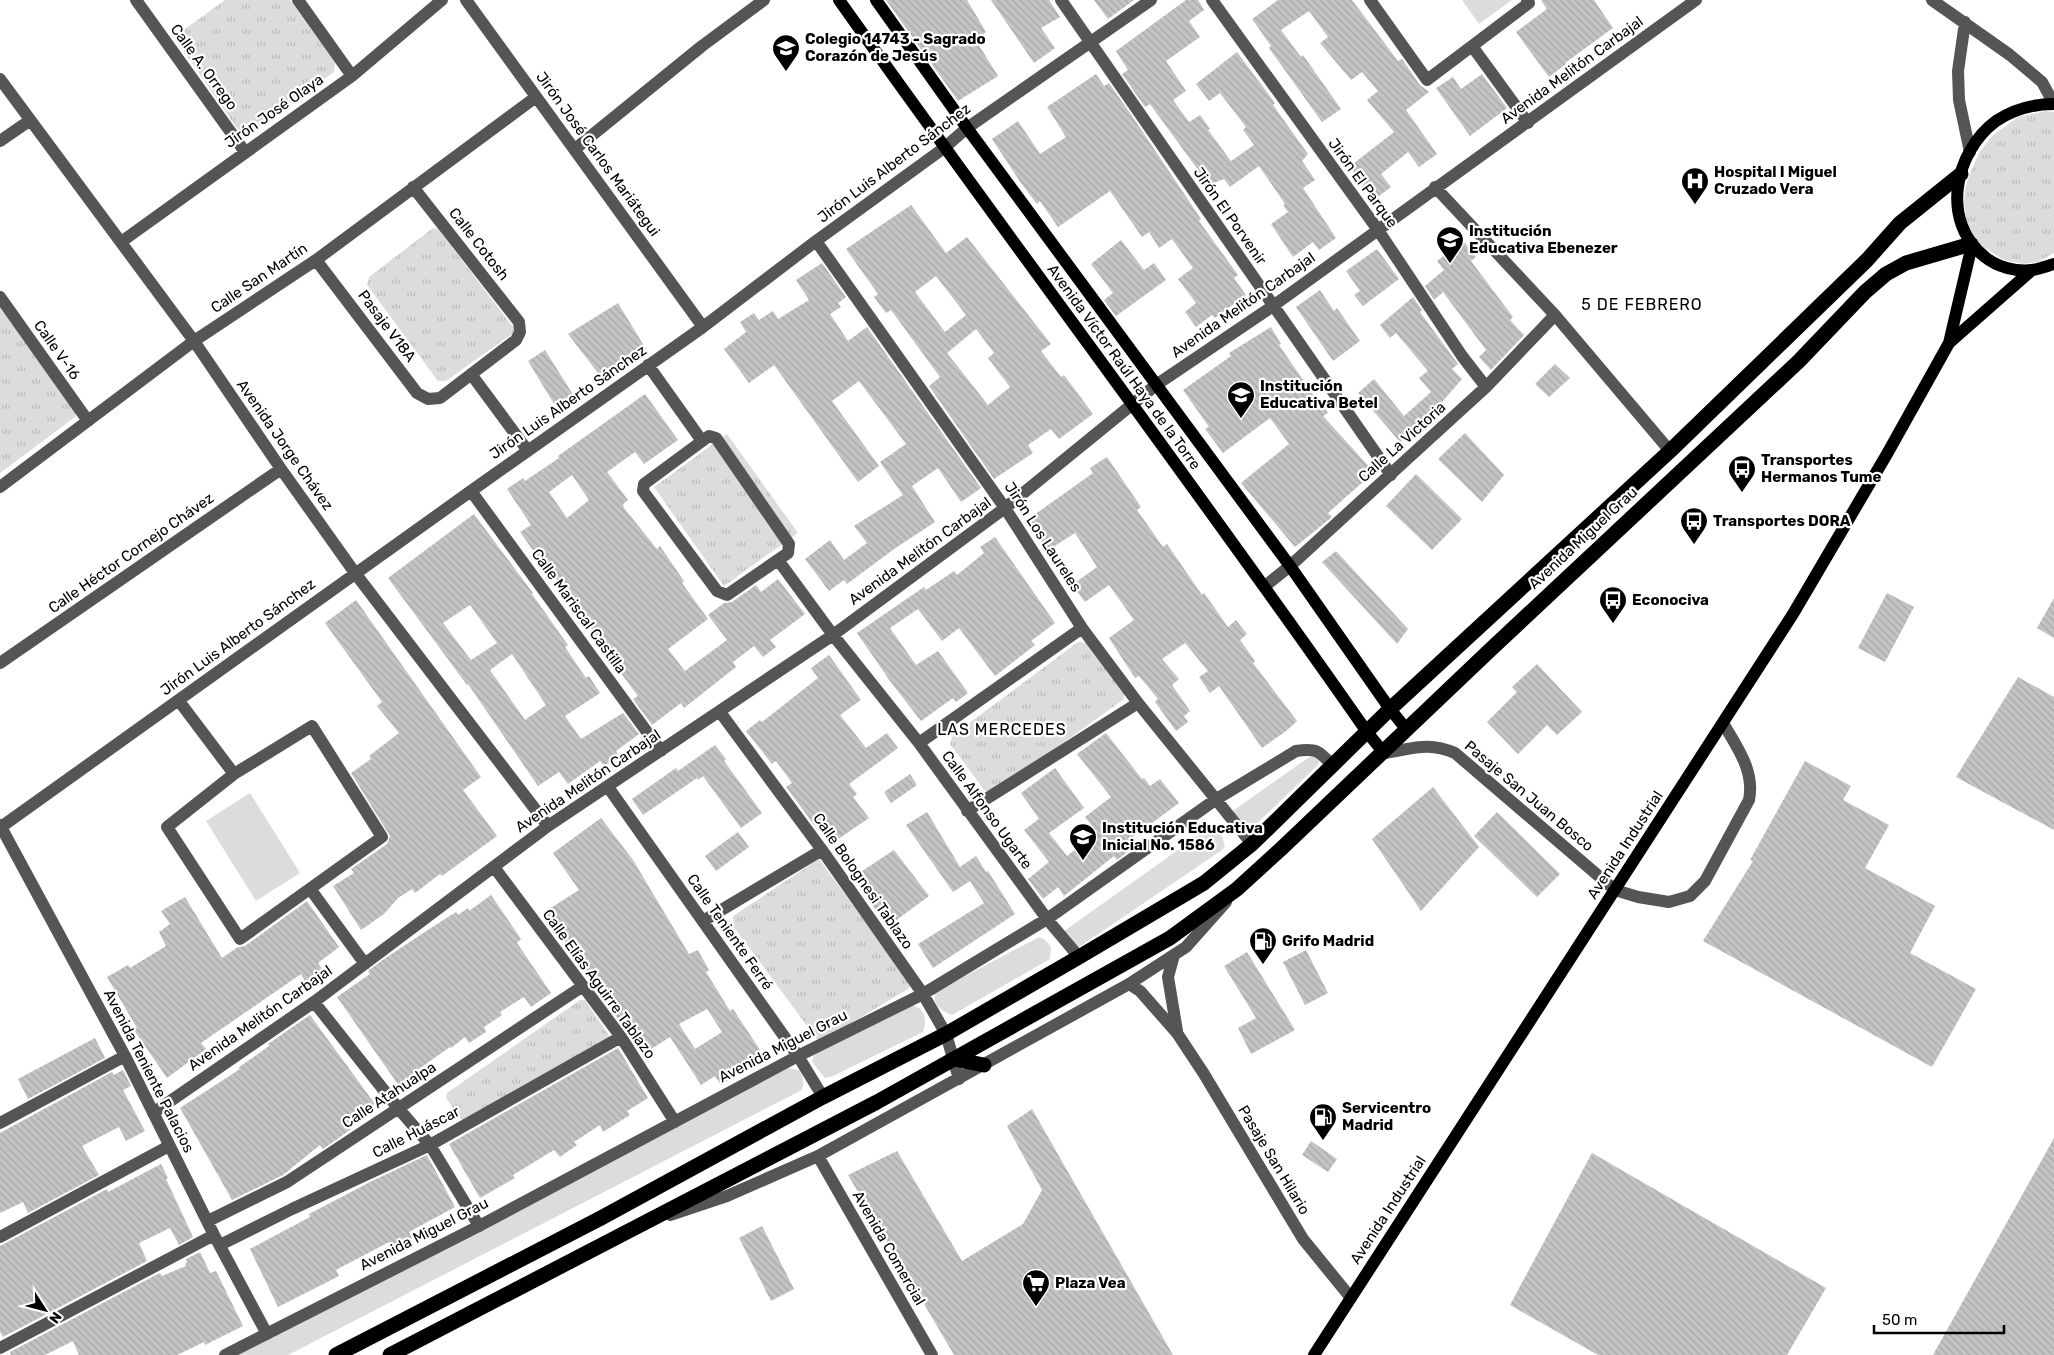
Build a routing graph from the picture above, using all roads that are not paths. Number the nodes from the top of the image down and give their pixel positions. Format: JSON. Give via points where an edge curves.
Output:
{"nodes":[{"id":1,"x":136,"y":0,"type":"edge"},
{"id":2,"x":298,"y":0,"type":"edge"},
{"id":3,"x":442,"y":0,"type":"edge"},
{"id":4,"x":466,"y":0,"type":"edge"},
{"id":5,"x":764,"y":0,"type":"edge"},
{"id":6,"x":839,"y":0,"type":"edge"},
{"id":7,"x":876,"y":0,"type":"edge"},
{"id":8,"x":1061,"y":0,"type":"edge"},
{"id":9,"x":1151,"y":0,"type":"edge"},
{"id":10,"x":1212,"y":0,"type":"edge"},
{"id":11,"x":1370,"y":0,"type":"edge"},
{"id":12,"x":1527,"y":0,"type":"edge"},
{"id":13,"x":1932,"y":0,"type":"edge"},
{"id":14,"x":1688,"y":3,"type":"edge"},
{"id":15,"x":1965,"y":22,"type":"junction"},
{"id":16,"x":1091,"y":44,"type":"junction"},
{"id":17,"x":1472,"y":46,"type":"junction"},
{"id":18,"x":352,"y":76,"type":"junction"},
{"id":19,"x":0,"y":79,"type":"edge"},
{"id":20,"x":536,"y":97,"type":"junction"},
{"id":21,"x":2054,"y":104,"type":"edge"},
{"id":22,"x":29,"y":121,"type":"junction"},
{"id":23,"x":1528,"y":123,"type":"junction"},
{"id":24,"x":967,"y":128,"type":"junction"},
{"id":25,"x":0,"y":141,"type":"edge"},
{"id":26,"x":944,"y":148,"type":"junction"},
{"id":27,"x":574,"y":150,"type":"junction"},
{"id":28,"x":245,"y":152,"type":"junction"},
{"id":29,"x":1970,"y":152,"type":"junction"},
{"id":30,"x":1961,"y":174,"type":"junction"},
{"id":31,"x":413,"y":186,"type":"junction"},
{"id":32,"x":1435,"y":187,"type":"junction"},
{"id":33,"x":1378,"y":230,"type":"junction"},
{"id":34,"x":816,"y":241,"type":"junction"},
{"id":35,"x":121,"y":242,"type":"junction"},
{"id":36,"x":1971,"y":244,"type":"junction"},
{"id":37,"x":316,"y":260,"type":"junction"},
{"id":38,"x":2054,"y":264,"type":"edge"},
{"id":39,"x":2032,"y":270,"type":"junction"},
{"id":40,"x":0,"y":297,"type":"edge"},
{"id":41,"x":1273,"y":306,"type":"junction"},
{"id":42,"x":1555,"y":315,"type":"junction"},
{"id":43,"x":703,"y":327,"type":"junction"},
{"id":44,"x":194,"y":341,"type":"junction"},
{"id":45,"x":1949,"y":344,"type":"junction"},
{"id":46,"x":648,"y":365,"type":"junction"},
{"id":47,"x":471,"y":374,"type":"junction"},
{"id":48,"x":1156,"y":385,"type":"junction"},
{"id":49,"x":1486,"y":387,"type":"junction"},
{"id":50,"x":1132,"y":406,"type":"junction"},
{"id":51,"x":88,"y":421,"type":"junction"},
{"id":52,"x":702,"y":441,"type":"junction"},
{"id":53,"x":528,"y":451,"type":"junction"},
{"id":54,"x":1670,"y":451,"type":"junction"},
{"id":55,"x":280,"y":469,"type":"junction"},
{"id":56,"x":1391,"y":475,"type":"junction"},
{"id":57,"x":0,"y":487,"type":"edge"},
{"id":58,"x":470,"y":490,"type":"junction"},
{"id":59,"x":1005,"y":508,"type":"junction"},
{"id":60,"x":778,"y":560,"type":"junction"},
{"id":61,"x":1290,"y":566,"type":"junction"},
{"id":62,"x":354,"y":573,"type":"junction"},
{"id":63,"x":1265,"y":586,"type":"junction"},
{"id":64,"x":1082,"y":628,"type":"junction"},
{"id":65,"x":833,"y":635,"type":"junction"},
{"id":66,"x":0,"y":663,"type":"edge"},
{"id":67,"x":179,"y":701,"type":"junction"},
{"id":68,"x":1138,"y":703,"type":"junction"},
{"id":69,"x":1390,"y":709,"type":"junction"},
{"id":70,"x":720,"y":712,"type":"junction"},
{"id":71,"x":1723,"y":723,"type":"junction"},
{"id":72,"x":1408,"y":730,"type":"junction"},
{"id":73,"x":1367,"y":732,"type":"junction"},
{"id":74,"x":919,"y":743,"type":"junction"},
{"id":75,"x":1414,"y":749,"type":"junction"},
{"id":76,"x":661,"y":751,"type":"junction"},
{"id":77,"x":1384,"y":753,"type":"junction"},
{"id":78,"x":1334,"y":766,"type":"junction"},
{"id":79,"x":234,"y":774,"type":"junction"},
{"id":80,"x":608,"y":787,"type":"junction"},
{"id":81,"x":1215,"y":800,"type":"junction"},
{"id":82,"x":966,"y":811,"type":"junction"},
{"id":83,"x":0,"y":826,"type":"edge"},
{"id":84,"x":548,"y":826,"type":"junction"},
{"id":85,"x":1252,"y":844,"type":"junction"},
{"id":86,"x":822,"y":850,"type":"junction"},
{"id":87,"x":494,"y":867,"type":"junction"},
{"id":88,"x":1237,"y":889,"type":"junction"},
{"id":89,"x":310,"y":890,"type":"junction"},
{"id":90,"x":1615,"y":890,"type":"junction"},
{"id":91,"x":1047,"y":919,"type":"junction"},
{"id":92,"x":703,"y":921,"type":"junction"},
{"id":93,"x":1174,"y":955,"type":"junction"},
{"id":94,"x":1080,"y":958,"type":"junction"},
{"id":95,"x":365,"y":964,"type":"junction"},
{"id":96,"x":1129,"y":984,"type":"junction"},
{"id":97,"x":583,"y":986,"type":"junction"},
{"id":98,"x":922,"y":994,"type":"junction"},
{"id":99,"x":314,"y":1002,"type":"junction"},
{"id":100,"x":1177,"y":1033,"type":"junction"},
{"id":101,"x":946,"y":1034,"type":"junction"},
{"id":102,"x":621,"y":1037,"type":"junction"},
{"id":103,"x":125,"y":1056,"type":"junction"},
{"id":104,"x":798,"y":1056,"type":"junction"},
{"id":105,"x":954,"y":1059,"type":"junction"},
{"id":106,"x":984,"y":1065,"type":"junction"},
{"id":107,"x":959,"y":1079,"type":"junction"},
{"id":108,"x":823,"y":1097,"type":"junction"},
{"id":109,"x":398,"y":1108,"type":"junction"},
{"id":110,"x":153,"y":1113,"type":"junction"},
{"id":111,"x":675,"y":1122,"type":"junction"},
{"id":112,"x":0,"y":1123,"type":"edge"},
{"id":113,"x":430,"y":1145,"type":"junction"},
{"id":114,"x":169,"y":1146,"type":"junction"},
{"id":115,"x":818,"y":1156,"type":"junction"},
{"id":116,"x":208,"y":1221,"type":"junction"},
{"id":117,"x":479,"y":1226,"type":"junction"},
{"id":118,"x":636,"y":1227,"type":"junction"},
{"id":119,"x":0,"y":1237,"type":"edge"},
{"id":120,"x":217,"y":1240,"type":"junction"},
{"id":121,"x":1351,"y":1298,"type":"junction"},
{"id":122,"x":267,"y":1334,"type":"junction"},
{"id":123,"x":0,"y":1348,"type":"edge"},
{"id":124,"x":225,"y":1355,"type":"edge"},
{"id":125,"x":336,"y":1355,"type":"edge"},
{"id":126,"x":390,"y":1355,"type":"edge"},
{"id":127,"x":932,"y":1355,"type":"edge"},
{"id":128,"x":1314,"y":1355,"type":"edge"}],
"edges":[{"from":1,"to":28,"type":"street","name":"Calle A. Orrego"},
{"from":2,"to":18,"type":"street"},
{"from":3,"to":18,"type":"street","name":"Jirón José Olaya"},
{"from":4,"to":20,"type":"street","name":"Jirón José Carlos Mariátegui"},
{"from":5,"to":27,"type":"street"},
{"from":6,"to":26,"type":"main road","name":"Avenida Víctor Raúl Haya de la Torre"},
{"from":7,"to":24,"type":"main road","name":"Avenida Víctor Raúl Haya de la Torre"},
{"from":8,"to":16,"type":"street","name":"Jirón El Porvenir"},
{"from":9,"to":16,"type":"street","name":"Jirón Luis Alberto Sánchez"},
{"from":10,"to":33,"type":"street","name":"Jirón El Parque"},
{"from":11,"to":17,"type":"street","via":[[1427,80]]},
{"from":12,"to":17,"type":"street","via":[[1529,3]]},
{"from":13,"to":15,"type":"street"},
{"from":14,"to":23,"type":"street","name":"Avenida Melitón Carbajal"},
{"from":15,"to":21,"type":"street","via":[[2042,82]]},
{"from":15,"to":29,"type":"street","via":[[1958,71],[1959,100]]},
{"from":16,"to":24,"type":"street","name":"Jirón Luis Alberto Sánchez"},
{"from":16,"to":41,"type":"street","name":"Jirón El Porvenir"},
{"from":17,"to":23,"type":"street"},
{"from":18,"to":28,"type":"street","name":"Jirón José Olaya"},
{"from":19,"to":22,"type":"street","name":"Avenida Jorge Chávez"},
{"from":20,"to":27,"type":"street","name":"Jirón José Carlos Mariátegui"},
{"from":20,"to":31,"type":"street","name":"Calle San Martín"},
{"from":21,"to":29,"type":"main road","via":[[2036,104],[2009,114],[1982,135]]},
{"from":22,"to":25,"type":"street"},
{"from":22,"to":35,"type":"street","name":"Avenida Jorge Chávez"},
{"from":23,"to":32,"type":"street","name":"Avenida Melitón Carbajal"},
{"from":24,"to":26,"type":"street","name":"Jirón Luis Alberto Sánchez"},
{"from":24,"to":48,"type":"main road","name":"Avenida Víctor Raúl Haya de la Torre"},
{"from":26,"to":34,"type":"street","name":"Jirón Luis Alberto Sánchez"},
{"from":26,"to":50,"type":"main road","name":"Avenida Víctor Raúl Haya de la Torre"},
{"from":27,"to":43,"type":"street","name":"Jirón José Carlos Mariátegui"},
{"from":28,"to":35,"type":"street","name":"Jirón José Olaya"},
{"from":29,"to":30,"type":"main road"},
{"from":30,"to":36,"type":"main road","via":[[1957,209],[1959,222]]},
{"from":30,"to":54,"type":"highway","name":"Avenida Miguel Grau","via":[[1900,223],[1867,260]]},
{"from":31,"to":37,"type":"street","name":"Calle San Martín"},
{"from":31,"to":47,"type":"street","name":"Calle Cotosh","via":[[519,322],[520,332],[516,340]]},
{"from":32,"to":33,"type":"street","name":"Avenida Melitón Carbajal"},
{"from":32,"to":42,"type":"street"},
{"from":33,"to":41,"type":"street","name":"Avenida Melitón Carbajal"},
{"from":33,"to":49,"type":"street","name":"Jirón El Parque"},
{"from":34,"to":43,"type":"street","name":"Jirón Luis Alberto Sánchez"},
{"from":34,"to":59,"type":"street","name":"Jirón Los Laureles"},
{"from":35,"to":44,"type":"street","name":"Avenida Jorge Chávez"},
{"from":36,"to":39,"type":"main road","via":[[1988,260],[1999,265]]},
{"from":36,"to":45,"type":"main road","name":"Avenida Industrial"},
{"from":36,"to":72,"type":"highway","name":"Avenida Miguel Grau","via":[[1906,263],[1886,274],[1865,292],[1799,361]]},
{"from":37,"to":44,"type":"street","name":"Calle San Martín"},
{"from":37,"to":47,"type":"street","name":"Pasaje V18A","via":[[417,393],[428,399],[440,398]]},
{"from":38,"to":39,"type":"main road"},
{"from":39,"to":45,"type":"main road","name":"Avenida Industrial"},
{"from":40,"to":51,"type":"street","name":"Calle V-16"},
{"from":41,"to":48,"type":"street","name":"Avenida Melitón Carbajal"},
{"from":41,"to":56,"type":"street","name":"Jirón El Porvenir"},
{"from":42,"to":49,"type":"street","name":"Calle La Victoria"},
{"from":42,"to":54,"type":"street"},
{"from":43,"to":46,"type":"street","name":"Jirón Luis Alberto Sánchez"},
{"from":44,"to":51,"type":"street","name":"Calle San Martín"},
{"from":44,"to":55,"type":"street","name":"Avenida Jorge Chávez"},
{"from":45,"to":71,"type":"main road","name":"Avenida Industrial","via":[[1793,614]]},
{"from":46,"to":52,"type":"street"},
{"from":46,"to":53,"type":"street","name":"Jirón Luis Alberto Sánchez"},
{"from":47,"to":53,"type":"street"},
{"from":48,"to":50,"type":"street","name":"Avenida Melitón Carbajal"},
{"from":48,"to":61,"type":"main road","name":"Avenida Víctor Raúl Haya de la Torre"},
{"from":49,"to":56,"type":"street","name":"Calle La Victoria"},
{"from":50,"to":59,"type":"street","name":"Avenida Melitón Carbajal"},
{"from":50,"to":63,"type":"main road","name":"Avenida Víctor Raúl Haya de la Torre"},
{"from":51,"to":57,"type":"street","name":"Calle San Martín"},
{"from":52,"to":60,"type":"street","via":[[709,436],[716,438],[789,544],[788,554]]},
{"from":52,"to":60,"type":"street","via":[[644,484],[643,492],[722,594],[727,595]]},
{"from":53,"to":58,"type":"street","name":"Jirón Luis Alberto Sánchez"},
{"from":54,"to":69,"type":"highway","name":"Avenida Miguel Grau"},
{"from":55,"to":62,"type":"street","name":"Avenida Jorge Chávez"},
{"from":55,"to":66,"type":"street","name":"Calle Héctor Cornejo Chávez"},
{"from":56,"to":61,"type":"street","name":"Calle La Victoria"},
{"from":58,"to":62,"type":"street","name":"Jirón Luis Alberto Sánchez"},
{"from":58,"to":76,"type":"street","name":"Calle Mariscal Castilla"},
{"from":59,"to":64,"type":"street","name":"Jirón Los Laureles"},
{"from":59,"to":65,"type":"street","name":"Avenida Melitón Carbajal"},
{"from":60,"to":65,"type":"street","name":"Calle Alfonso Ugarte"},
{"from":61,"to":63,"type":"street","name":"Calle La Victoria"},
{"from":61,"to":69,"type":"main road","name":"Avenida Víctor Raúl Haya de la Torre"},
{"from":62,"to":67,"type":"street","name":"Jirón Luis Alberto Sánchez"},
{"from":62,"to":84,"type":"street","name":"Avenida Jorge Chávez"},
{"from":63,"to":73,"type":"main road","name":"Avenida Víctor Raúl Haya de la Torre"},
{"from":64,"to":68,"type":"street","name":"Jirón Los Laureles"},
{"from":64,"to":74,"type":"street"},
{"from":65,"to":70,"type":"street","name":"Avenida Melitón Carbajal"},
{"from":65,"to":74,"type":"street","name":"Calle Alfonso Ugarte"},
{"from":67,"to":79,"type":"street"},
{"from":67,"to":83,"type":"street","name":"Jirón Luis Alberto Sánchez"},
{"from":68,"to":81,"type":"street","name":"Jirón Los Laureles"},
{"from":68,"to":82,"type":"street"},
{"from":69,"to":72,"type":"main road","name":"Avenida Víctor Raúl Haya de la Torre"},
{"from":69,"to":73,"type":"highway","name":"Avenida Miguel Grau"},
{"from":70,"to":76,"type":"street","name":"Avenida Melitón Carbajal"},
{"from":70,"to":86,"type":"street","name":"Calle Bolognesi Tablazo"},
{"from":71,"to":90,"type":"main road","name":"Avenida Industrial"},
{"from":71,"to":90,"type":"street","via":[[1741,754],[1751,788],[1749,800],[1705,881],[1690,896],[1669,902]]},
{"from":72,"to":75,"type":"street"},
{"from":72,"to":77,"type":"highway","name":"Avenida Miguel Grau"},
{"from":73,"to":77,"type":"main road","name":"Avenida Víctor Raúl Haya de la Torre"},
{"from":73,"to":78,"type":"highway","name":"Avenida Miguel Grau"},
{"from":74,"to":82,"type":"street","name":"Calle Alfonso Ugarte"},
{"from":75,"to":77,"type":"street","name":"Pasaje San Juan Bosco"},
{"from":75,"to":90,"type":"street","name":"Pasaje San Juan Bosco","via":[[1428,745],[1455,753]]},
{"from":76,"to":80,"type":"street","name":"Avenida Melitón Carbajal"},
{"from":77,"to":88,"type":"highway","name":"Avenida Miguel Grau"},
{"from":78,"to":81,"type":"street","name":"Avenida Miguel Grau","via":[[1319,751],[1296,751]]},
{"from":78,"to":85,"type":"highway","name":"Avenida Miguel Grau"},
{"from":79,"to":89,"type":"street","via":[[167,827],[240,939]]},
{"from":79,"to":89,"type":"street","via":[[312,726],[382,837]]},
{"from":80,"to":84,"type":"street","name":"Avenida Melitón Carbajal"},
{"from":80,"to":92,"type":"street","name":"Calle Teniente Ferré"},
{"from":81,"to":85,"type":"street","name":"Jirón Los Laureles"},
{"from":81,"to":91,"type":"street","name":"Avenida Miguel Grau"},
{"from":82,"to":91,"type":"street","name":"Calle Alfonso Ugarte"},
{"from":83,"to":103,"type":"street","name":"Avenida Teniente Palacios"},
{"from":84,"to":87,"type":"street","name":"Avenida Melitón Carbajal"},
{"from":85,"to":94,"type":"highway","name":"Avenida Miguel Grau","via":[[1204,882]]},
{"from":86,"to":92,"type":"street"},
{"from":86,"to":98,"type":"street","name":"Calle Bolognesi Tablazo"},
{"from":87,"to":95,"type":"street","name":"Avenida Melitón Carbajal"},
{"from":87,"to":97,"type":"street","name":"Calle Elías Aguirre Tablazo"},
{"from":88,"to":93,"type":"street","name":"Avenida Miguel Grau","via":[[1186,948]]},
{"from":88,"to":105,"type":"highway","name":"Avenida Miguel Grau","via":[[1170,938]]},
{"from":89,"to":95,"type":"street"},
{"from":90,"to":121,"type":"main road","name":"Avenida Industrial"},
{"from":91,"to":94,"type":"street","name":"Calle Alfonso Ugarte"},
{"from":91,"to":98,"type":"street","name":"Avenida Miguel Grau"},
{"from":92,"to":104,"type":"street","name":"Calle Teniente Ferré"},
{"from":93,"to":96,"type":"street","name":"Avenida Miguel Grau"},
{"from":93,"to":100,"type":"street","name":"Pasaje San Hilario","via":[[1168,977]]},
{"from":94,"to":101,"type":"highway","name":"Avenida Miguel Grau"},
{"from":95,"to":99,"type":"street","name":"Avenida Melitón Carbajal"},
{"from":96,"to":100,"type":"street","name":"Pasaje San Hilario","via":[[1140,991]]},
{"from":96,"to":106,"type":"street","name":"Avenida Miguel Grau"},
{"from":97,"to":102,"type":"street","name":"Calle Elías Aguirre Tablazo"},
{"from":97,"to":109,"type":"street","name":"Calle Atahualpa"},
{"from":98,"to":101,"type":"street","name":"Calle Bolognesi Tablazo"},
{"from":98,"to":104,"type":"street","name":"Avenida Miguel Grau"},
{"from":99,"to":109,"type":"street"},
{"from":99,"to":110,"type":"street","name":"Avenida Melitón Carbajal"},
{"from":100,"to":121,"type":"street","name":"Pasaje San Hilario","via":[[1303,1239]]},
{"from":101,"to":105,"type":"street","name":"Calle Bolognesi Tablazo"},
{"from":101,"to":108,"type":"highway","name":"Avenida Miguel Grau"},
{"from":102,"to":111,"type":"street","name":"Calle Elías Aguirre Tablazo"},
{"from":102,"to":113,"type":"street","name":"Calle Huáscar"},
{"from":103,"to":110,"type":"street","name":"Avenida Teniente Palacios"},
{"from":103,"to":112,"type":"street"},
{"from":104,"to":108,"type":"street","name":"Calle Teniente Ferré"},
{"from":104,"to":111,"type":"street","name":"Avenida Miguel Grau"},
{"from":105,"to":106,"type":"highway"},
{"from":105,"to":107,"type":"street","name":"Calle Bolognesi Tablazo"},
{"from":105,"to":118,"type":"highway","name":"Avenida Miguel Grau"},
{"from":106,"to":107,"type":"street","name":"Avenida Miguel Grau"},
{"from":107,"to":115,"type":"street","name":"Avenida Miguel Grau"},
{"from":108,"to":125,"type":"highway","name":"Avenida Miguel Grau","via":[[601,1218]]},
{"from":109,"to":113,"type":"street"},
{"from":109,"to":116,"type":"street","name":"Calle Atahualpa","via":[[286,1182]]},
{"from":110,"to":114,"type":"street","name":"Avenida Teniente Palacios"},
{"from":111,"to":117,"type":"street","name":"Avenida Miguel Grau"},
{"from":113,"to":117,"type":"street"},
{"from":113,"to":120,"type":"street","name":"Calle Huáscar"},
{"from":114,"to":116,"type":"street","name":"Avenida Teniente Palacios"},
{"from":114,"to":119,"type":"street"},
{"from":115,"to":118,"type":"street","name":"Avenida Miguel Grau","via":[[727,1196]]},
{"from":115,"to":127,"type":"street","name":"Avenida Comercial"},
{"from":116,"to":120,"type":"street","name":"Avenida Teniente Palacios"},
{"from":117,"to":122,"type":"street","name":"Avenida Miguel Grau"},
{"from":118,"to":126,"type":"highway","name":"Avenida Miguel Grau"},
{"from":120,"to":122,"type":"street","name":"Avenida Teniente Palacios"},
{"from":120,"to":123,"type":"street"},
{"from":121,"to":128,"type":"main road","name":"Avenida Industrial"},
{"from":122,"to":124,"type":"street","name":"Avenida Miguel Grau"}]}
